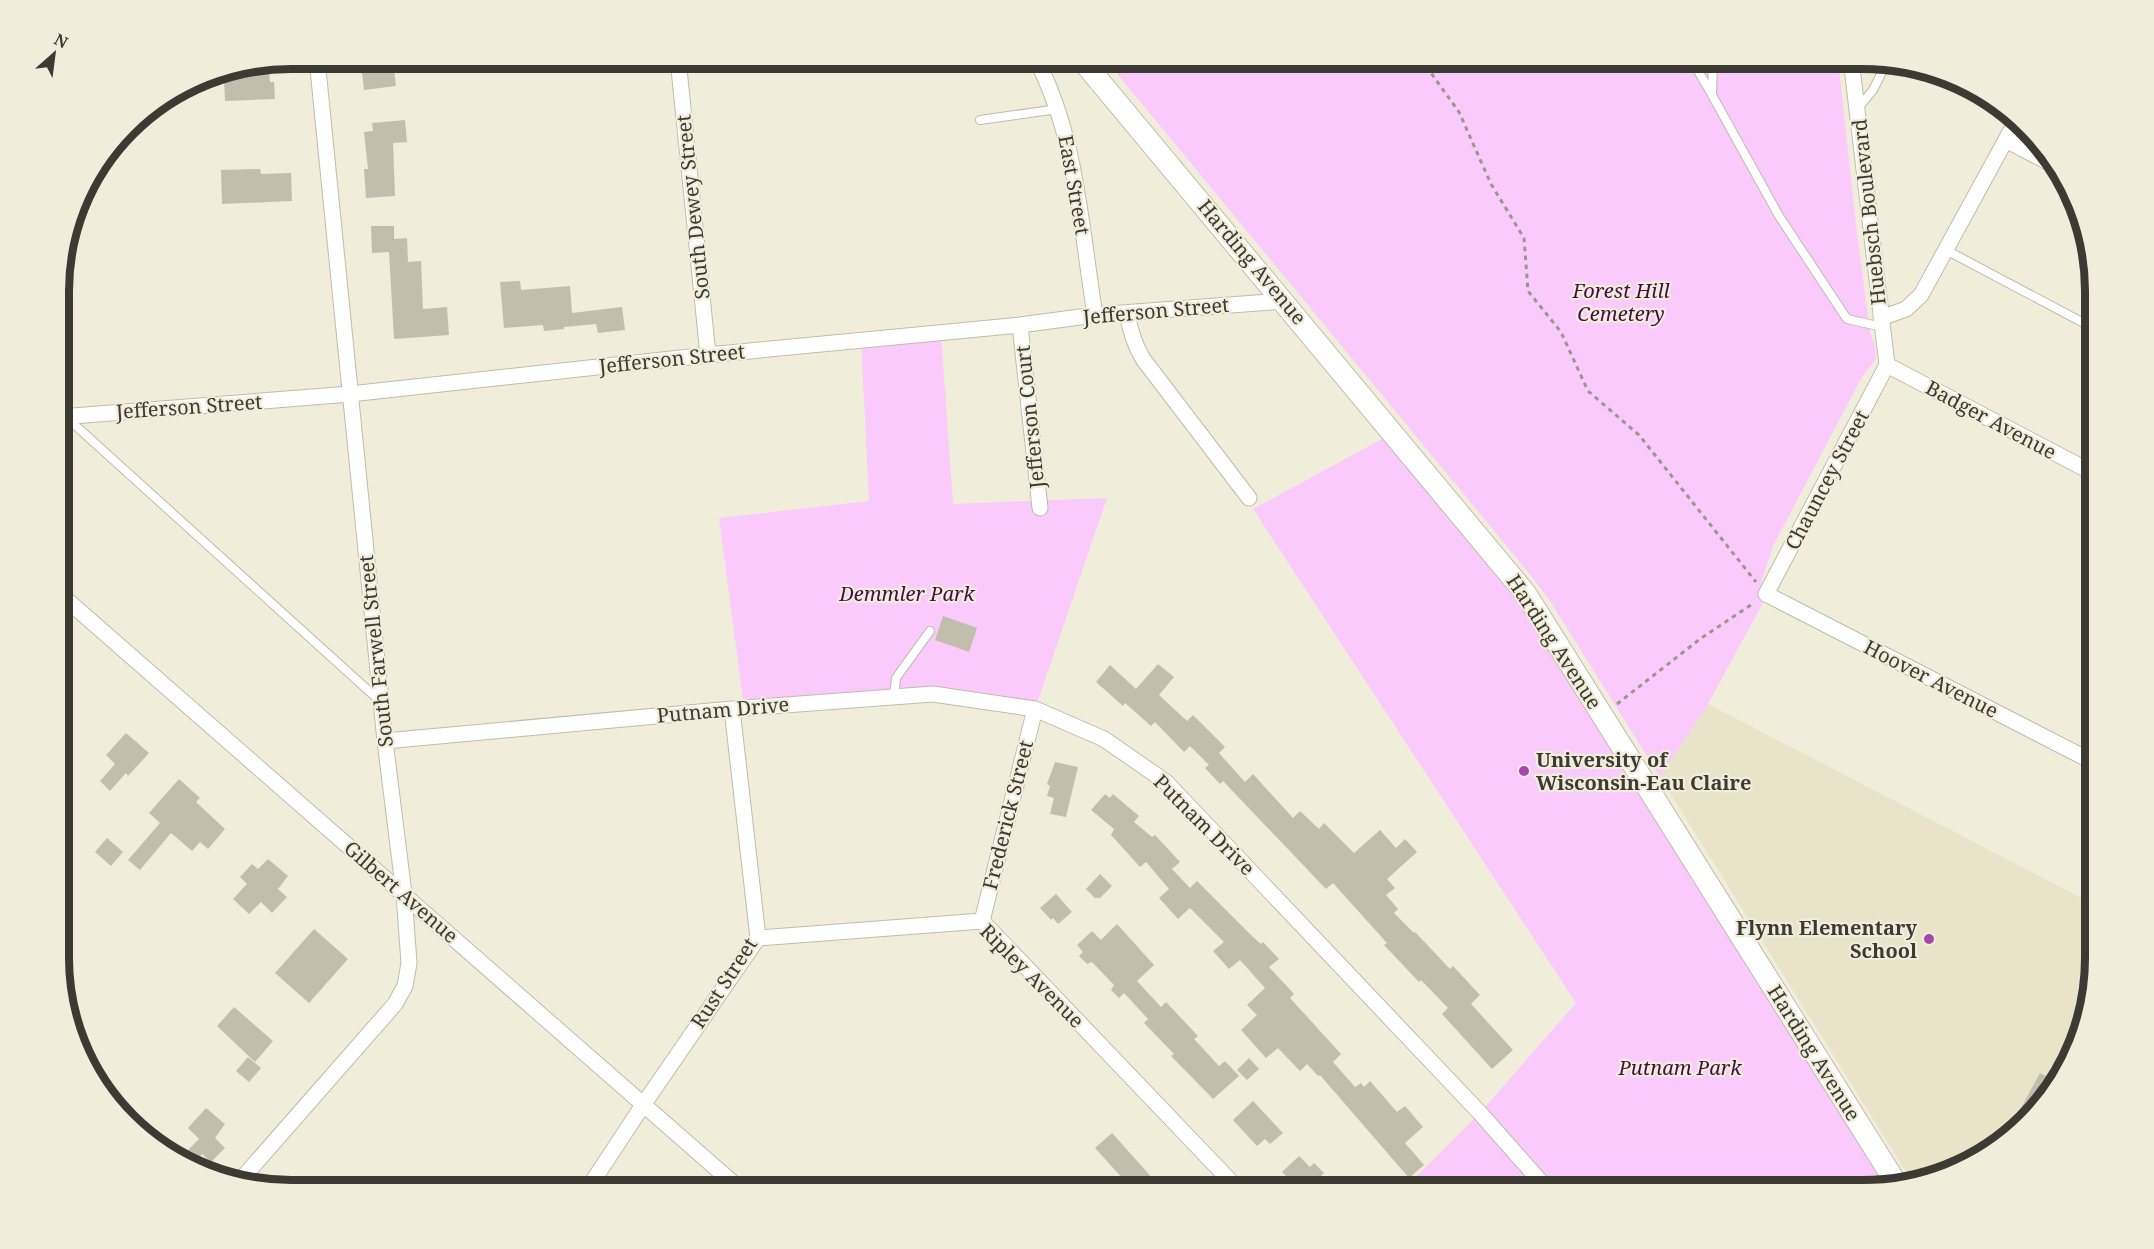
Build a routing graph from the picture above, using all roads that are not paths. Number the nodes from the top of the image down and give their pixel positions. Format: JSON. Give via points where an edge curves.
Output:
{"nodes":[{"id":1,"x":318,"y":69,"type":"edge"},
{"id":2,"x":679,"y":69,"type":"edge"},
{"id":3,"x":1042,"y":69,"type":"edge"},
{"id":4,"x":1090,"y":69,"type":"edge"},
{"id":5,"x":1697,"y":69,"type":"edge"},
{"id":6,"x":1713,"y":69,"type":"edge"},
{"id":7,"x":1852,"y":69,"type":"edge"},
{"id":8,"x":1883,"y":70,"type":"edge"},
{"id":9,"x":1712,"y":95,"type":"junction"},
{"id":10,"x":1058,"y":109,"type":"junction"},
{"id":11,"x":1857,"y":109,"type":"junction"},
{"id":12,"x":980,"y":120,"type":"dead end"},
{"id":13,"x":2013,"y":127,"type":"edge"},
{"id":14,"x":2006,"y":140,"type":"junction"},
{"id":15,"x":2040,"y":158,"type":"edge"},
{"id":16,"x":1946,"y":250,"type":"junction"},
{"id":17,"x":1284,"y":301,"type":"junction"},
{"id":18,"x":1127,"y":313,"type":"junction"},
{"id":19,"x":1095,"y":315,"type":"junction"},
{"id":20,"x":1882,"y":323,"type":"junction"},
{"id":21,"x":2085,"y":324,"type":"edge"},
{"id":22,"x":1020,"y":325,"type":"junction"},
{"id":23,"x":708,"y":355,"type":"junction"},
{"id":24,"x":1887,"y":365,"type":"junction"},
{"id":25,"x":350,"y":394,"type":"junction"},
{"id":26,"x":69,"y":416,"type":"edge"},
{"id":27,"x":69,"y":421,"type":"edge"},
{"id":28,"x":2085,"y":469,"type":"edge"},
{"id":29,"x":1249,"y":498,"type":"dead end"},
{"id":30,"x":1040,"y":508,"type":"dead end"},
{"id":31,"x":1766,"y":594,"type":"joint"},
{"id":32,"x":69,"y":602,"type":"edge"},
{"id":33,"x":930,"y":631,"type":"dead end"},
{"id":34,"x":894,"y":697,"type":"junction"},
{"id":35,"x":381,"y":702,"type":"junction"},
{"id":36,"x":1035,"y":708,"type":"junction"},
{"id":37,"x":732,"y":709,"type":"junction"},
{"id":38,"x":385,"y":741,"type":"junction"},
{"id":39,"x":2085,"y":758,"type":"edge"},
{"id":40,"x":404,"y":894,"type":"junction"},
{"id":41,"x":981,"y":921,"type":"junction"},
{"id":42,"x":758,"y":938,"type":"junction"},
{"id":43,"x":643,"y":1105,"type":"junction"},
{"id":44,"x":246,"y":1175,"type":"edge"},
{"id":45,"x":1893,"y":1178,"type":"edge"},
{"id":46,"x":594,"y":1180,"type":"edge"},
{"id":47,"x":729,"y":1180,"type":"edge"},
{"id":48,"x":1229,"y":1180,"type":"edge"},
{"id":49,"x":1539,"y":1180,"type":"edge"}],
"edges":[{"from":1,"to":25,"type":"street","name":"South Farwell Street"},
{"from":2,"to":23,"type":"street","name":"South Dewey Street"},
{"from":3,"to":10,"type":"street","name":"East Street"},
{"from":4,"to":17,"type":"main road","name":"Harding Avenue"},
{"from":5,"to":9,"type":"lane"},
{"from":6,"to":9,"type":"lane"},
{"from":7,"to":11,"type":"street","name":"Huebsch Boulevard"},
{"from":8,"to":11,"type":"lane"},
{"from":9,"to":20,"type":"lane","via":[[1779,216],[1847,319]]},
{"from":10,"to":12,"type":"lane"},
{"from":10,"to":19,"type":"street","name":"East Street","via":[[1070,155]]},
{"from":11,"to":20,"type":"street","name":"Huebsch Boulevard"},
{"from":13,"to":14,"type":"street"},
{"from":14,"to":15,"type":"street"},
{"from":14,"to":16,"type":"street"},
{"from":16,"to":20,"type":"street","via":[[1921,295]]},
{"from":16,"to":21,"type":"lane"},
{"from":17,"to":18,"type":"street","name":"Jefferson Street"},
{"from":17,"to":45,"type":"main road","name":"Harding Avenue","via":[[1526,594]]},
{"from":18,"to":19,"type":"street","name":"Jefferson Street"},
{"from":18,"to":29,"type":"street","via":[[1130,331],[1143,359]]},
{"from":19,"to":22,"type":"street","name":"Jefferson Street"},
{"from":20,"to":24,"type":"street","name":"Huebsch Boulevard"},
{"from":22,"to":23,"type":"street","name":"Jefferson Street"},
{"from":22,"to":30,"type":"street","name":"Jefferson Court"},
{"from":23,"to":25,"type":"street","name":"Jefferson Street"},
{"from":24,"to":28,"type":"street","name":"Badger Avenue"},
{"from":24,"to":31,"type":"street","name":"Chauncey Street"},
{"from":25,"to":26,"type":"street","name":"Jefferson Street"},
{"from":25,"to":35,"type":"street","name":"South Farwell Street"},
{"from":27,"to":35,"type":"lane"},
{"from":31,"to":39,"type":"street","name":"Hoover Avenue"},
{"from":32,"to":40,"type":"street","name":"Gilbert Avenue"},
{"from":33,"to":34,"type":"lane","via":[[896,678]]},
{"from":34,"to":36,"type":"street","name":"Putnam Drive","via":[[933,694]]},
{"from":34,"to":37,"type":"street","name":"Putnam Drive"},
{"from":35,"to":38,"type":"street","name":"South Farwell Street"},
{"from":36,"to":41,"type":"street","name":"Frederick Street"},
{"from":36,"to":49,"type":"street","name":"Putnam Drive","via":[[1104,739],[1166,782]]},
{"from":37,"to":38,"type":"street","name":"Putnam Drive"},
{"from":37,"to":42,"type":"street","name":"Rust Street"},
{"from":38,"to":40,"type":"street","name":"South Farwell Street"},
{"from":40,"to":43,"type":"street","name":"Gilbert Avenue"},
{"from":40,"to":44,"type":"street","name":"South Farwell Street","via":[[409,963],[405,986],[395,1004]]},
{"from":41,"to":42,"type":"street","name":"Ripley Avenue"},
{"from":41,"to":48,"type":"street","name":"Ripley Avenue"},
{"from":42,"to":43,"type":"street","name":"Rust Street"},
{"from":43,"to":46,"type":"street","name":"Rust Street"},
{"from":43,"to":47,"type":"street","name":"Gilbert Avenue"}]}
